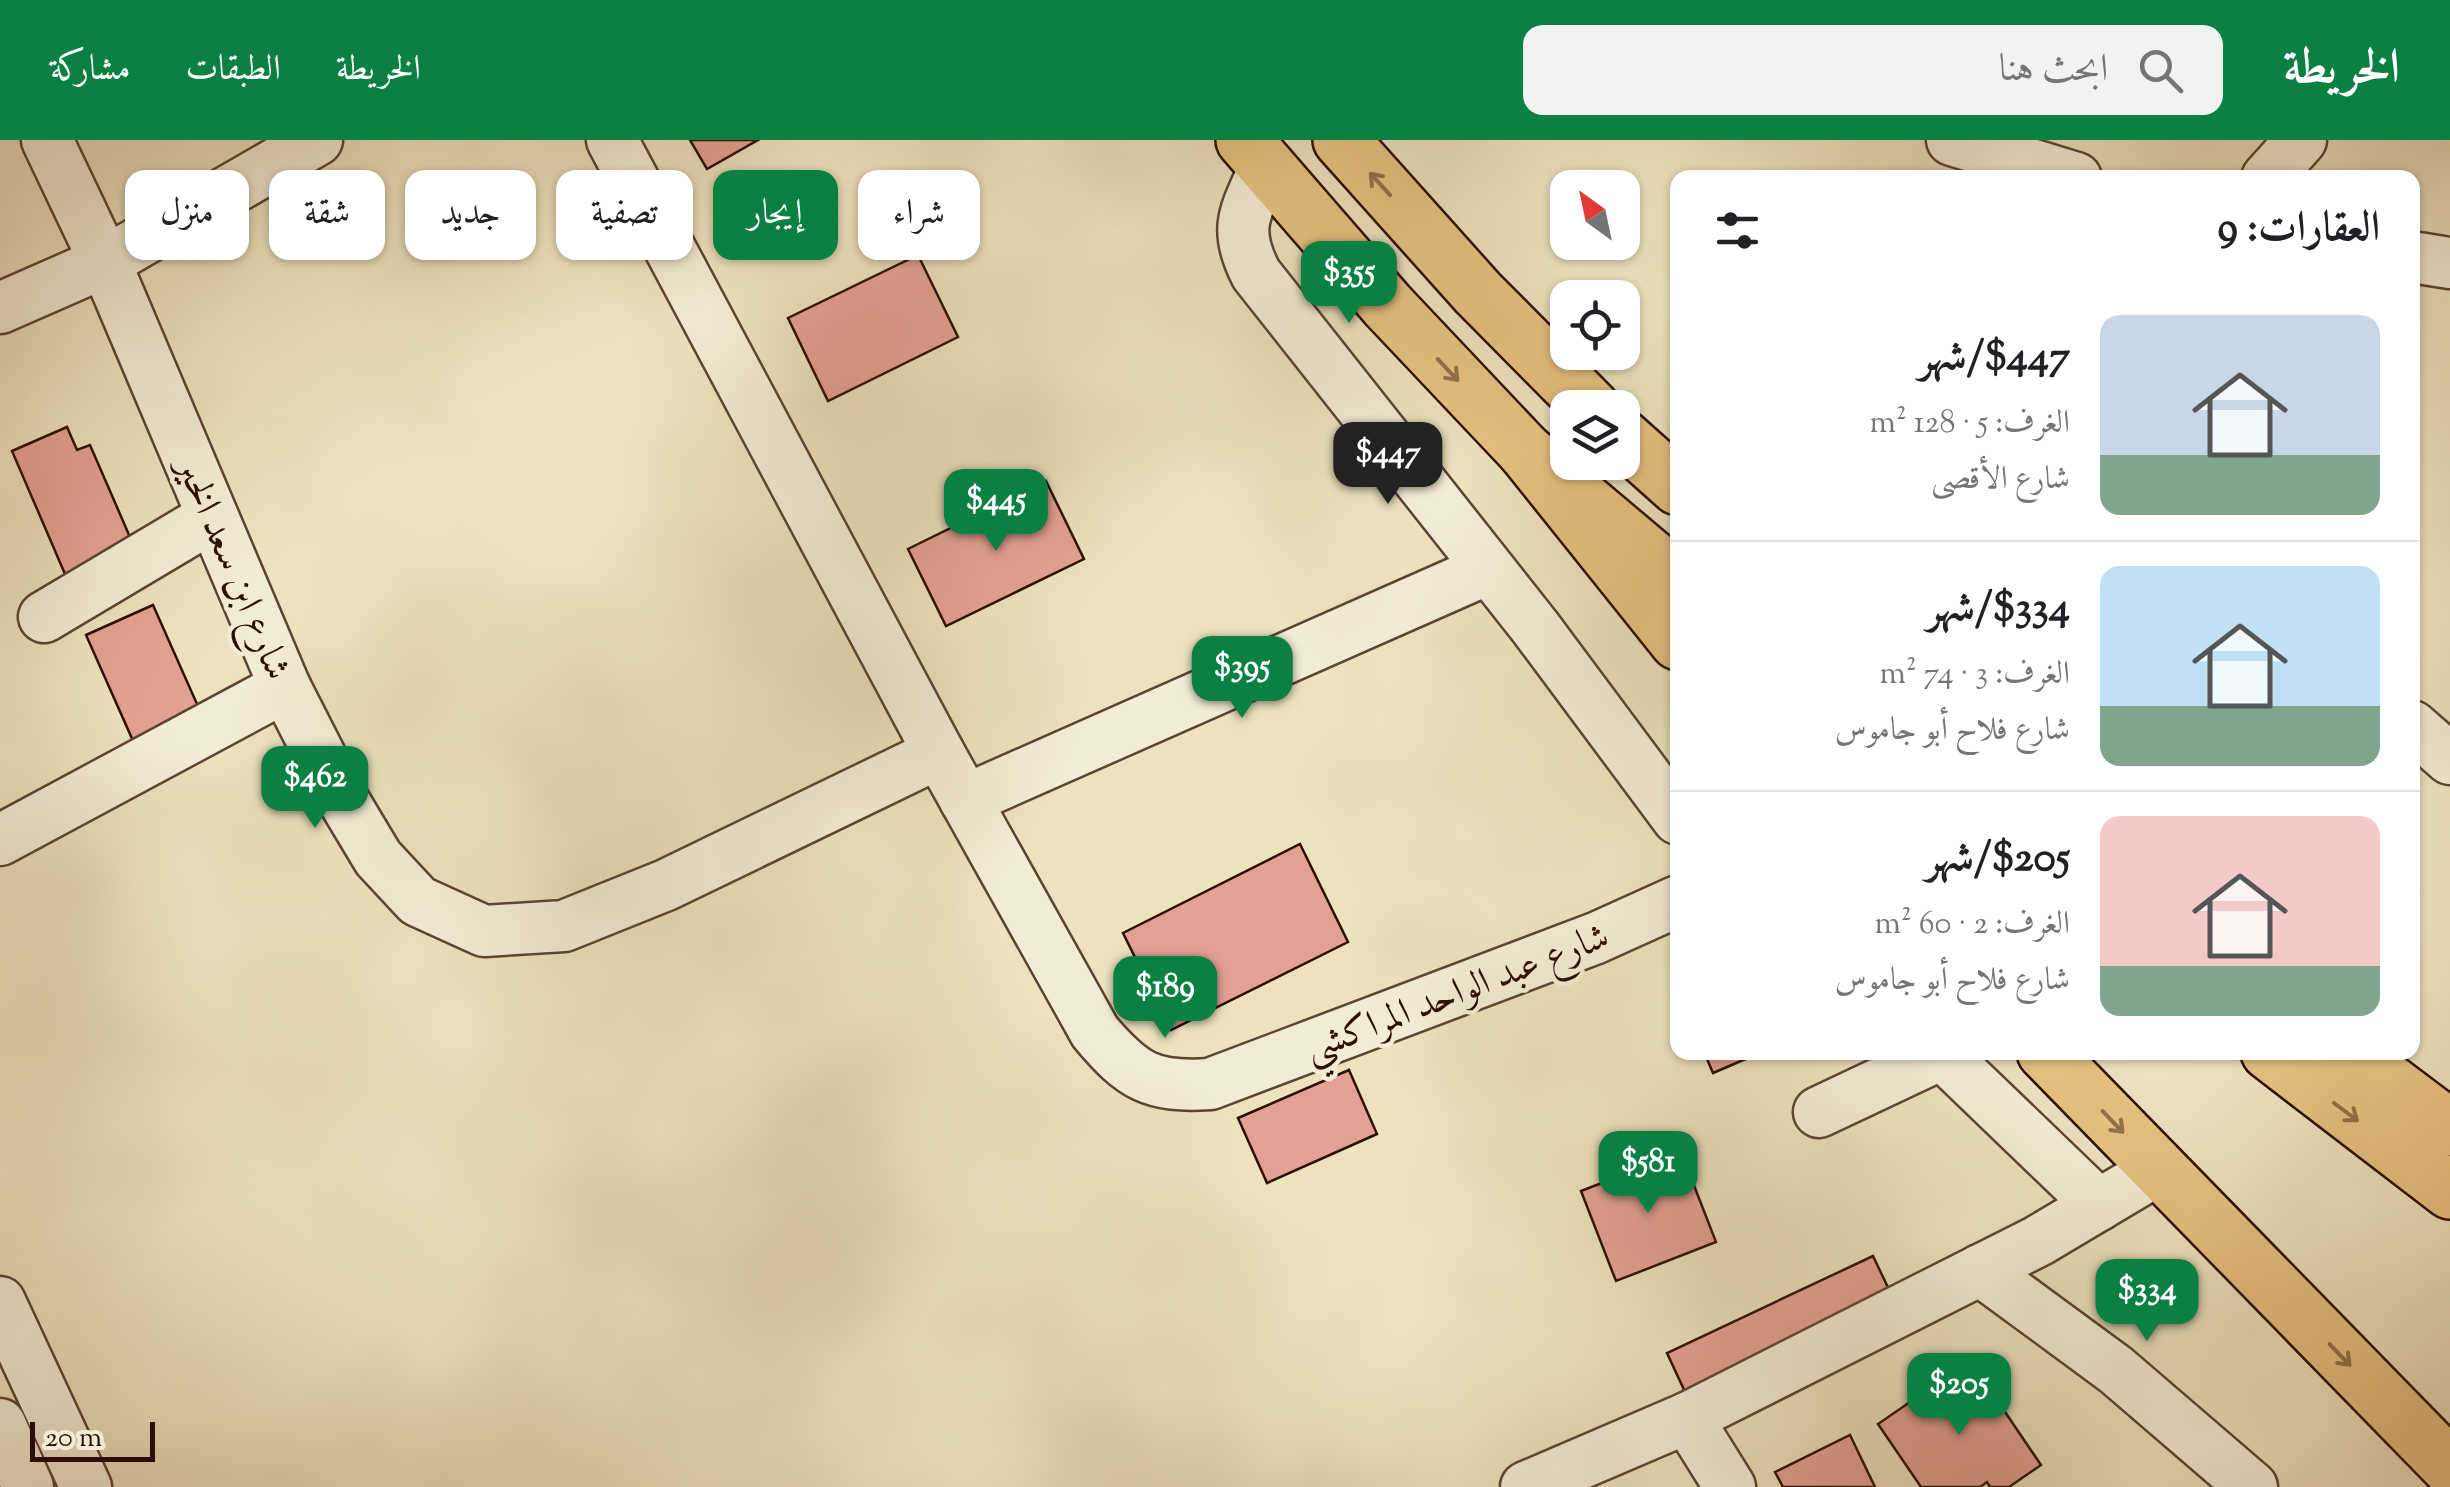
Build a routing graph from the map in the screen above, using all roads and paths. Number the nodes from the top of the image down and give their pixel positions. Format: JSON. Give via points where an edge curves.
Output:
{"nodes":[{"id":1,"x":47,"y":140,"type":"edge"},
{"id":2,"x":316,"y":140,"type":"edge"},
{"id":3,"x":612,"y":140,"type":"edge"},
{"id":4,"x":1341,"y":140,"type":"edge"},
{"id":5,"x":1952,"y":140,"type":"edge"},
{"id":6,"x":2094,"y":140,"type":"edge"},
{"id":7,"x":2301,"y":140,"type":"edge"},
{"id":8,"x":1254,"y":154,"type":"edge"},
{"id":9,"x":2050,"y":170,"type":"edge"},
{"id":10,"x":2089,"y":170,"type":"edge"},
{"id":11,"x":2274,"y":170,"type":"edge"},
{"id":12,"x":2420,"y":258,"type":"edge"},
{"id":13,"x":106,"y":262,"type":"junction"},
{"id":14,"x":2450,"y":264,"type":"edge"},
{"id":15,"x":0,"y":308,"type":"edge"},
{"id":16,"x":1574,"y":390,"type":"edge"},
{"id":17,"x":1525,"y":452,"type":"junction"},
{"id":18,"x":1640,"y":454,"type":"edge"},
{"id":19,"x":1670,"y":481,"type":"edge"},
{"id":20,"x":212,"y":517,"type":"junction"},
{"id":21,"x":1488,"y":568,"type":"junction"},
{"id":22,"x":1670,"y":573,"type":"edge"},
{"id":23,"x":44,"y":617,"type":"dead end"},
{"id":24,"x":1670,"y":632,"type":"edge"},
{"id":25,"x":285,"y":687,"type":"junction"},
{"id":26,"x":2420,"y":733,"type":"edge"},
{"id":27,"x":939,"y":753,"type":"junction"},
{"id":28,"x":2450,"y":759,"type":"edge"},
{"id":29,"x":965,"y":800,"type":"junction"},
{"id":30,"x":1670,"y":808,"type":"edge"},
{"id":31,"x":0,"y":840,"type":"edge"},
{"id":32,"x":1670,"y":905,"type":"edge"},
{"id":33,"x":1929,"y":1060,"type":"edge"},
{"id":34,"x":1948,"y":1060,"type":"edge"},
{"id":35,"x":2053,"y":1060,"type":"edge"},
{"id":36,"x":2279,"y":1060,"type":"edge"},
{"id":37,"x":2360,"y":1060,"type":"edge"},
{"id":38,"x":1819,"y":1112,"type":"dead end"},
{"id":39,"x":2450,"y":1128,"type":"edge"},
{"id":40,"x":2159,"y":1170,"type":"junction"},
{"id":41,"x":2450,"y":1192,"type":"edge"},
{"id":42,"x":2099,"y":1205,"type":"junction"},
{"id":43,"x":1980,"y":1270,"type":"junction"},
{"id":44,"x":0,"y":1302,"type":"edge"},
{"id":45,"x":1687,"y":1418,"type":"junction"},
{"id":46,"x":0,"y":1424,"type":"edge"},
{"id":47,"x":2450,"y":1467,"type":"edge"},
{"id":48,"x":28,"y":1487,"type":"edge"},
{"id":49,"x":86,"y":1487,"type":"edge"},
{"id":50,"x":1526,"y":1487,"type":"edge"},
{"id":51,"x":1730,"y":1487,"type":"edge"},
{"id":52,"x":2252,"y":1487,"type":"edge"}],
"edges":[{"from":1,"to":13,"type":"street","name":"شارع ابن سعد الخير"},
{"from":2,"to":13,"type":"street"},
{"from":3,"to":27,"type":"street"},
{"from":16,"to":4,"type":"main road","one_way":true},
{"from":5,"to":9,"type":"street"},
{"from":6,"to":10,"type":"street"},
{"from":7,"to":11,"type":"street"},
{"from":8,"to":17,"type":"main road","one_way":true},
{"from":8,"to":21,"type":"street","via":[[1241,234],[1256,274]]},
{"from":12,"to":14,"type":"street"},
{"from":13,"to":15,"type":"street"},
{"from":13,"to":20,"type":"street","name":"شارع ابن سعد الخير"},
{"from":17,"to":22,"type":"main road"},
{"from":17,"to":24,"type":"main road"},
{"from":18,"to":19,"type":"main road"},
{"from":20,"to":23,"type":"street"},
{"from":20,"to":25,"type":"street","name":"شارع ابن سعد الخير"},
{"from":21,"to":29,"type":"street"},
{"from":21,"to":30,"type":"street"},
{"from":25,"to":27,"type":"street","name":"شارع ابن سعد الخير","via":[[378,858],[418,901],[484,930],[564,926],[666,885]]},
{"from":25,"to":31,"type":"street"},
{"from":26,"to":28,"type":"street"},
{"from":27,"to":29,"type":"street"},
{"from":29,"to":32,"type":"street","name":"شارع عبد الواحد المراكشي","via":[[1095,1032],[1142,1077],[1182,1086],[1210,1084]]},
{"from":33,"to":38,"type":"street"},
{"from":34,"to":42,"type":"street"},
{"from":35,"to":40,"type":"main road","one_way":true},
{"from":36,"to":41,"type":"main road","one_way":true},
{"from":37,"to":39,"type":"main road"},
{"from":40,"to":42,"type":"street"},
{"from":40,"to":47,"type":"main road","one_way":true},
{"from":42,"to":43,"type":"street"},
{"from":43,"to":45,"type":"street"},
{"from":43,"to":52,"type":"street","via":[[2116,1370]]},
{"from":44,"to":49,"type":"street"},
{"from":45,"to":50,"type":"street"},
{"from":45,"to":51,"type":"street"},
{"from":46,"to":48,"type":"street"}]}
